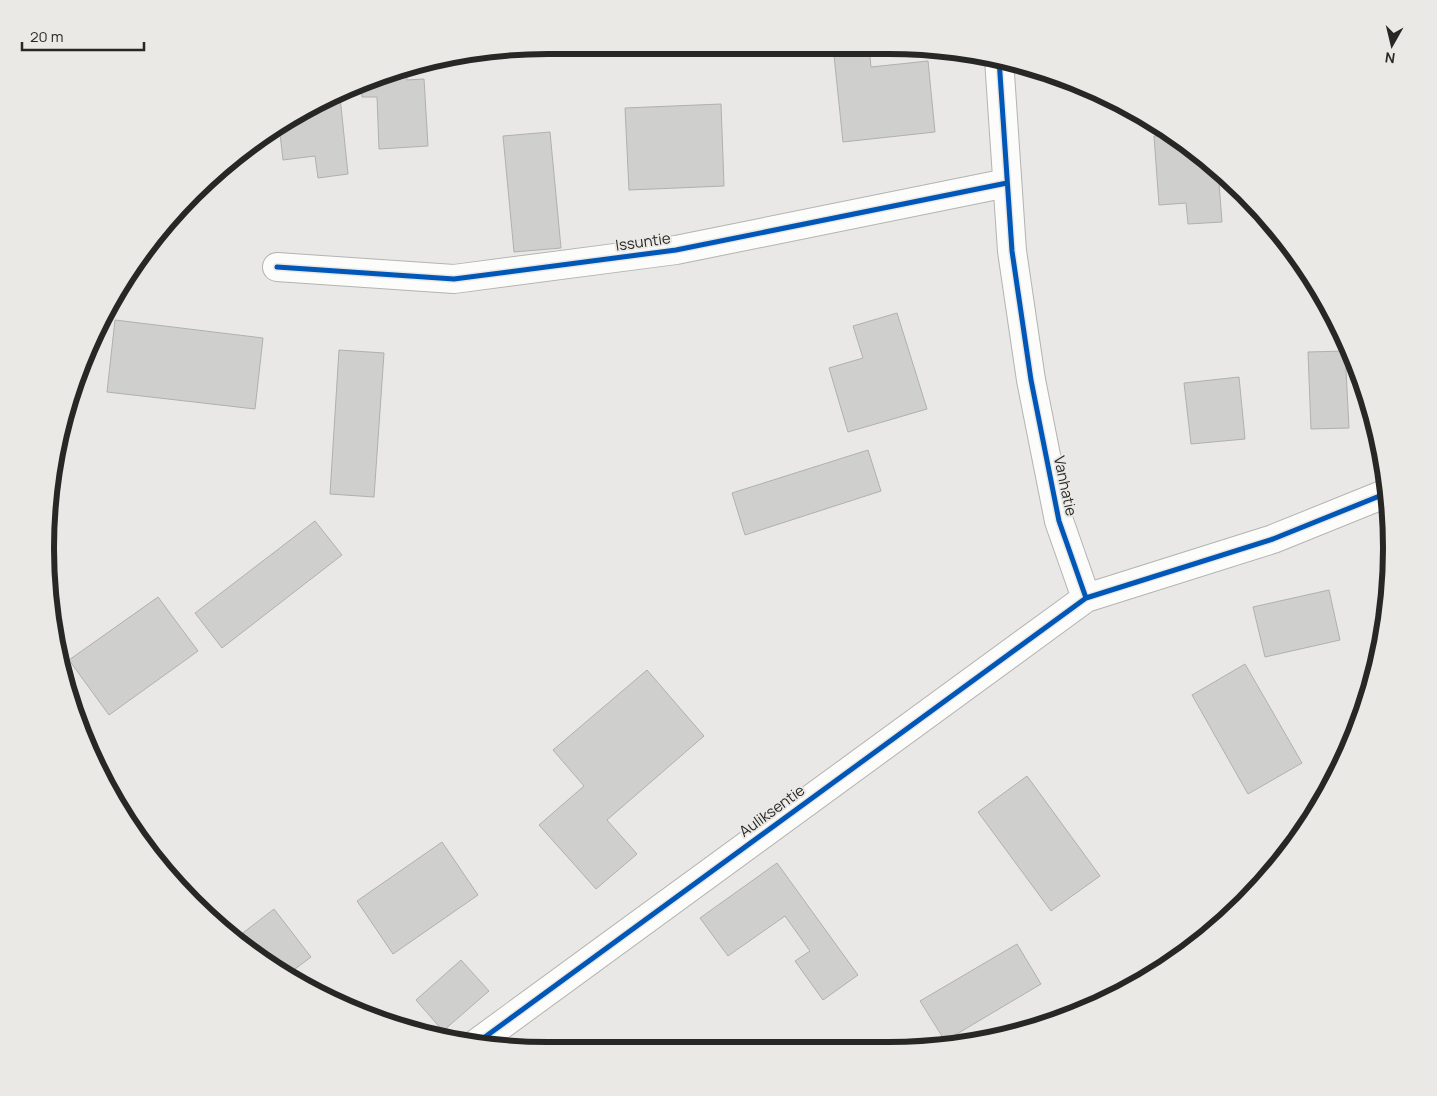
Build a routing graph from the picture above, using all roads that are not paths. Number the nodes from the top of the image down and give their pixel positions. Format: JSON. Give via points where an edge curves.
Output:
{"nodes":[{"id":1,"x":999,"y":67,"type":"edge"},
{"id":2,"x":1007,"y":183,"type":"junction"},
{"id":3,"x":277,"y":267,"type":"dead end"},
{"id":4,"x":1380,"y":496,"type":"edge"},
{"id":5,"x":1086,"y":598,"type":"junction"},
{"id":6,"x":484,"y":1038,"type":"edge"}],
"edges":[{"from":1,"to":2,"type":"street","name":"Vanhatie"},
{"from":2,"to":3,"type":"street","name":"Issuntie","via":[[676,250],[454,279]]},
{"from":2,"to":5,"type":"street","name":"Vanhatie","via":[[1012,251],[1031,380],[1059,521]]},
{"from":4,"to":5,"type":"street","via":[[1273,539]]},
{"from":5,"to":6,"type":"street","name":"Auliksentie"}]}
